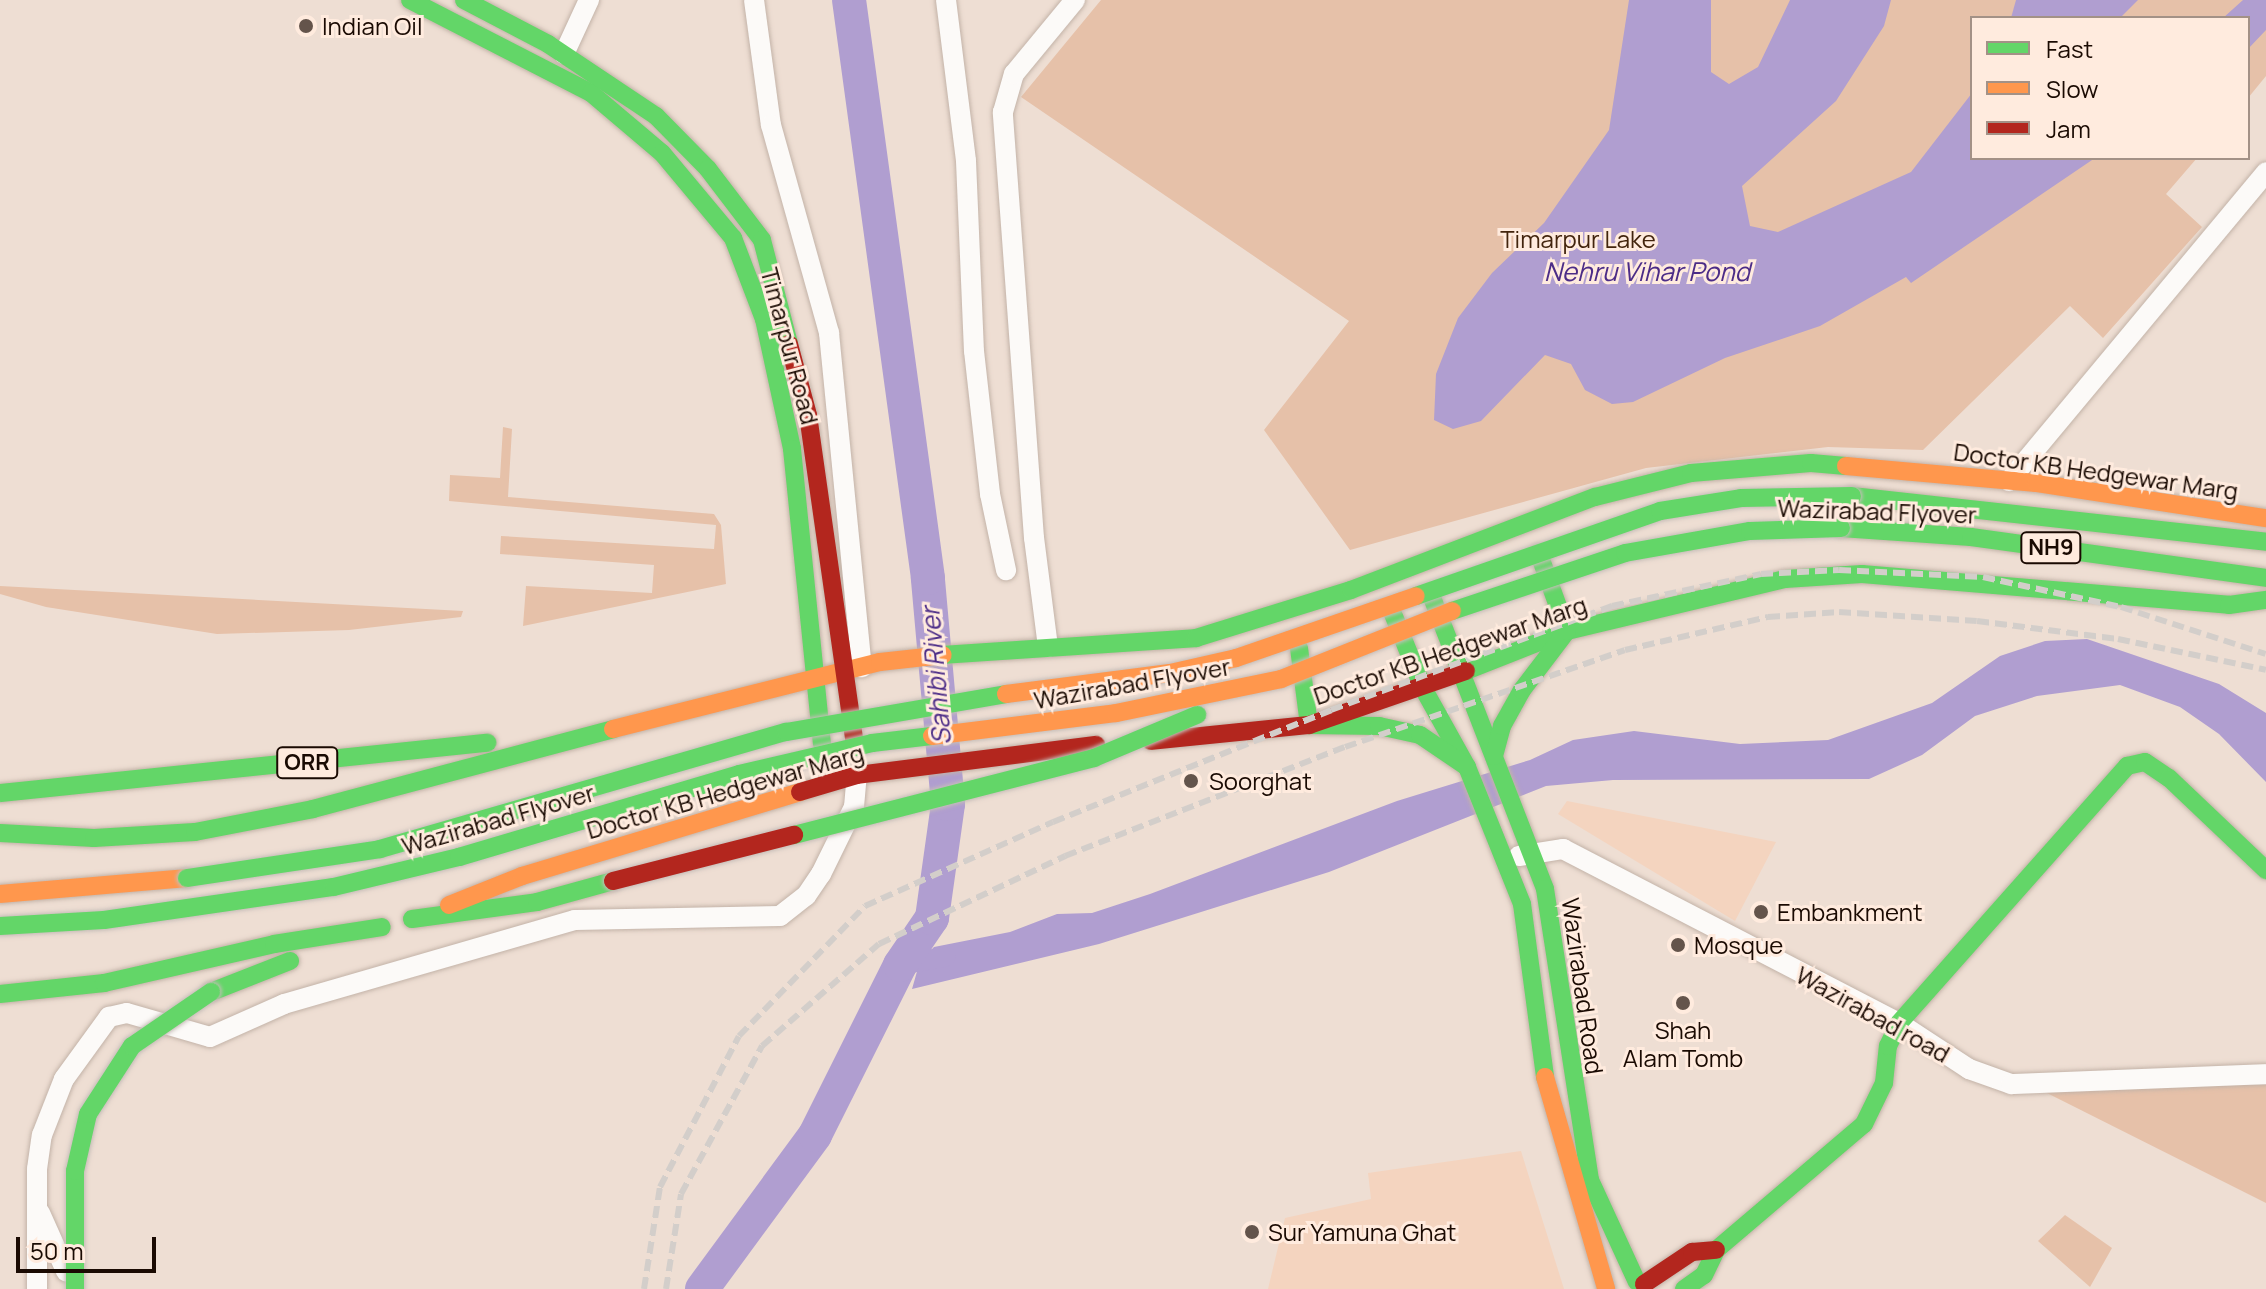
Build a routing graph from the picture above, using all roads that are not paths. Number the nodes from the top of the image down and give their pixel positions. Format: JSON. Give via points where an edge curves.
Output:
{"nodes":[{"id":1,"x":410,"y":0,"type":"edge"},
{"id":2,"x":464,"y":0,"type":"edge"},
{"id":3,"x":589,"y":0,"type":"edge"},
{"id":4,"x":754,"y":0,"type":"edge"},
{"id":5,"x":946,"y":0,"type":"edge"},
{"id":6,"x":1075,"y":0,"type":"edge"},
{"id":7,"x":564,"y":54,"type":"junction"},
{"id":8,"x":2266,"y":172,"type":"edge"},
{"id":9,"x":2009,"y":481,"type":"junction"},
{"id":10,"x":2266,"y":518,"type":"edge"},
{"id":11,"x":1526,"y":520,"type":"junction"},
{"id":12,"x":2265,"y":542,"type":"edge"},
{"id":13,"x":1420,"y":565,"type":"junction"},
{"id":14,"x":1006,"y":570,"type":"dead end"},
{"id":15,"x":2263,"y":577,"type":"edge"},
{"id":16,"x":1379,"y":580,"type":"junction"},
{"id":17,"x":2266,"y":600,"type":"edge"},
{"id":18,"x":1293,"y":607,"type":"junction"},
{"id":19,"x":1567,"y":631,"type":"junction"},
{"id":20,"x":1196,"y":638,"type":"junction"},
{"id":21,"x":1048,"y":647,"type":"junction"},
{"id":22,"x":863,"y":667,"type":"junction"},
{"id":23,"x":1460,"y":673,"type":"junction"},
{"id":24,"x":1281,"y":679,"type":"junction"},
{"id":25,"x":818,"y":681,"type":"junction"},
{"id":26,"x":1423,"y":688,"type":"junction"},
{"id":27,"x":1309,"y":725,"type":"junction"},
{"id":28,"x":613,"y":729,"type":"junction"},
{"id":29,"x":1213,"y":735,"type":"junction"},
{"id":30,"x":1494,"y":756,"type":"junction"},
{"id":31,"x":1467,"y":767,"type":"junction"},
{"id":32,"x":857,"y":775,"type":"junction"},
{"id":33,"x":825,"y":784,"type":"junction"},
{"id":34,"x":0,"y":793,"type":"edge"},
{"id":35,"x":0,"y":833,"type":"edge"},
{"id":36,"x":1528,"y":844,"type":"junction"},
{"id":37,"x":1504,"y":855,"type":"junction"},
{"id":38,"x":2266,"y":870,"type":"edge"},
{"id":39,"x":38,"y":871,"type":"dead end"},
{"id":40,"x":187,"y":878,"type":"junction"},
{"id":41,"x":0,"y":894,"type":"edge"},
{"id":42,"x":412,"y":919,"type":"junction"},
{"id":43,"x":0,"y":926,"type":"edge"},
{"id":44,"x":382,"y":927,"type":"junction"},
{"id":45,"x":0,"y":994,"type":"edge"},
{"id":46,"x":1899,"y":1023,"type":"junction"},
{"id":47,"x":2266,"y":1074,"type":"edge"},
{"id":48,"x":37,"y":1206,"type":"junction"},
{"id":49,"x":1716,"y":1250,"type":"junction"},
{"id":50,"x":1644,"y":1285,"type":"edge"},
{"id":51,"x":37,"y":1289,"type":"edge"},
{"id":52,"x":74,"y":1289,"type":"edge"},
{"id":53,"x":1606,"y":1289,"type":"edge"},
{"id":54,"x":1617,"y":1289,"type":"edge"},
{"id":55,"x":1684,"y":1289,"type":"edge"}],
"edges":[{"from":1,"to":25,"type":"main road","name":"Timarpur Road","via":[[591,93],[662,153],[733,238],[764,319],[792,449]]},
{"from":2,"to":7,"type":"main road","name":"Timarpur Road"},
{"from":3,"to":7,"type":"street"},
{"from":4,"to":22,"type":"street","via":[[771,125],[829,333]]},
{"from":5,"to":14,"type":"street","via":[[966,161],[976,367],[990,494]]},
{"from":6,"to":21,"type":"street","via":[[1014,74],[1003,112],[1034,538]]},
{"from":7,"to":22,"type":"main road","name":"Timarpur Road","via":[[656,116],[708,169],[762,240],[808,415]]},
{"from":8,"to":9,"type":"street"},
{"from":9,"to":10,"type":"main road","name":"Doctor KB Hedgewar Marg"},
{"from":9,"to":11,"type":"main road","name":"Doctor KB Hedgewar Marg","via":[[1796,464],[1691,473]]},
{"from":11,"to":13,"type":"main road","name":"Doctor KB Hedgewar Marg"},
{"from":11,"to":19,"type":"main road"},
{"from":12,"to":40,"type":"main road","name":"Wazirabad Flyover","number":"NH9","bridge":true,"via":[[1852,496],[1741,498],[1660,511],[1236,658],[1170,673],[992,696],[786,732],[380,849]]},
{"from":13,"to":16,"type":"main road","name":"Doctor KB Hedgewar Marg"},
{"from":13,"to":23,"type":"main road","name":"Wazirabad Road"},
{"from":15,"to":24,"type":"main road","name":"Wazirabad Flyover","number":"NH9","bridge":true,"via":[[1971,537],[1841,528],[1707,536],[1612,556],[1507,589]]},
{"from":16,"to":18,"type":"main road","name":"Doctor KB Hedgewar Marg"},
{"from":16,"to":26,"type":"main road","name":"Wazirabad Road"},
{"from":17,"to":19,"type":"main road","name":"Doctor KB Hedgewar Marg","via":[[2229,605],[1862,574],[1785,579]]},
{"from":18,"to":20,"type":"main road","name":"Doctor KB Hedgewar Marg"},
{"from":18,"to":27,"type":"main road"},
{"from":19,"to":23,"type":"main road","name":"Doctor KB Hedgewar Marg"},
{"from":19,"to":30,"type":"main road","via":[[1522,690],[1502,726]]},
{"from":20,"to":21,"type":"main road","name":"Doctor KB Hedgewar Marg"},
{"from":20,"to":29,"type":"main road"},
{"from":21,"to":22,"type":"main road","name":"Doctor KB Hedgewar Marg"},
{"from":22,"to":25,"type":"main road","name":"Doctor KB Hedgewar Marg","number":"ORR"},
{"from":22,"to":32,"type":"main road","name":"Timarpur Road"},
{"from":23,"to":26,"type":"main road","name":"Doctor KB Hedgewar Marg"},
{"from":23,"to":30,"type":"main road","name":"Wazirabad Road"},
{"from":24,"to":42,"type":"main road","bridge":true,"via":[[1094,758],[537,902]]},
{"from":24,"to":43,"type":"main road","name":"Wazirabad Flyover","bridge":true,"via":[[1116,713],[872,743],[739,774],[459,857],[334,887],[104,920]]},
{"from":25,"to":28,"type":"main road","name":"Doctor KB Hedgewar Marg","number":"ORR"},
{"from":25,"to":33,"type":"main road","name":"Timarpur Road"},
{"from":26,"to":27,"type":"main road","name":"Doctor KB Hedgewar Marg"},
{"from":26,"to":31,"type":"main road","name":"Wazirabad Road"},
{"from":27,"to":29,"type":"main road","name":"Doctor KB Hedgewar Marg"},
{"from":27,"to":31,"type":"main road","via":[[1379,726],[1420,735]]},
{"from":28,"to":34,"type":"main road","number":"ORR"},
{"from":28,"to":35,"type":"main road","via":[[249,823],[142,838]]},
{"from":29,"to":32,"type":"main road","name":"Doctor KB Hedgewar Marg","via":[[1015,752]]},
{"from":30,"to":36,"type":"main road","name":"Wazirabad Road"},
{"from":31,"to":37,"type":"main road","name":"Wazirabad Road"},
{"from":32,"to":33,"type":"main road","name":"Doctor KB Hedgewar Marg"},
{"from":32,"to":48,"type":"street","via":[[854,807],[821,874],[806,896],[780,916],[575,920],[284,1004],[210,1037],[117,1013],[64,1079],[52,1104],[37,1169]]},
{"from":33,"to":42,"type":"main road","name":"Doctor KB Hedgewar Marg","via":[[522,876]]},
{"from":36,"to":37,"type":"street","name":"Wazirabad road"},
{"from":36,"to":46,"type":"street","name":"Wazirabad road","via":[[1563,849]]},
{"from":36,"to":50,"type":"main road","name":"Wazirabad Road","via":[[1555,931],[1570,1075],[1590,1180]]},
{"from":37,"to":53,"type":"main road","name":"Wazirabad Road","via":[[1522,904],[1534,962],[1545,1081]]},
{"from":38,"to":46,"type":"main road","via":[[2169,778],[2145,762],[2127,766]]},
{"from":39,"to":40,"type":"main road"},
{"from":40,"to":41,"type":"main road","name":"Wazirabad Flyover"},
{"from":42,"to":44,"type":"main road","name":"Doctor KB Hedgewar Marg"},
{"from":44,"to":45,"type":"main road","via":[[104,983]]},
{"from":44,"to":52,"type":"main road","bridge":true,"via":[[211,992],[132,1046],[88,1114],[75,1171]]},
{"from":46,"to":47,"type":"street","name":"Wazirabad road","via":[[1969,1069],[2011,1084]]},
{"from":46,"to":49,"type":"main road","via":[[1888,1046],[1884,1083],[1864,1124]]},
{"from":48,"to":51,"type":"street"},
{"from":48,"to":52,"type":"street"},
{"from":49,"to":50,"type":"main road","via":[[1692,1252]]},
{"from":49,"to":55,"type":"main road","via":[[1704,1275]]},
{"from":50,"to":54,"type":"main road"}]}
